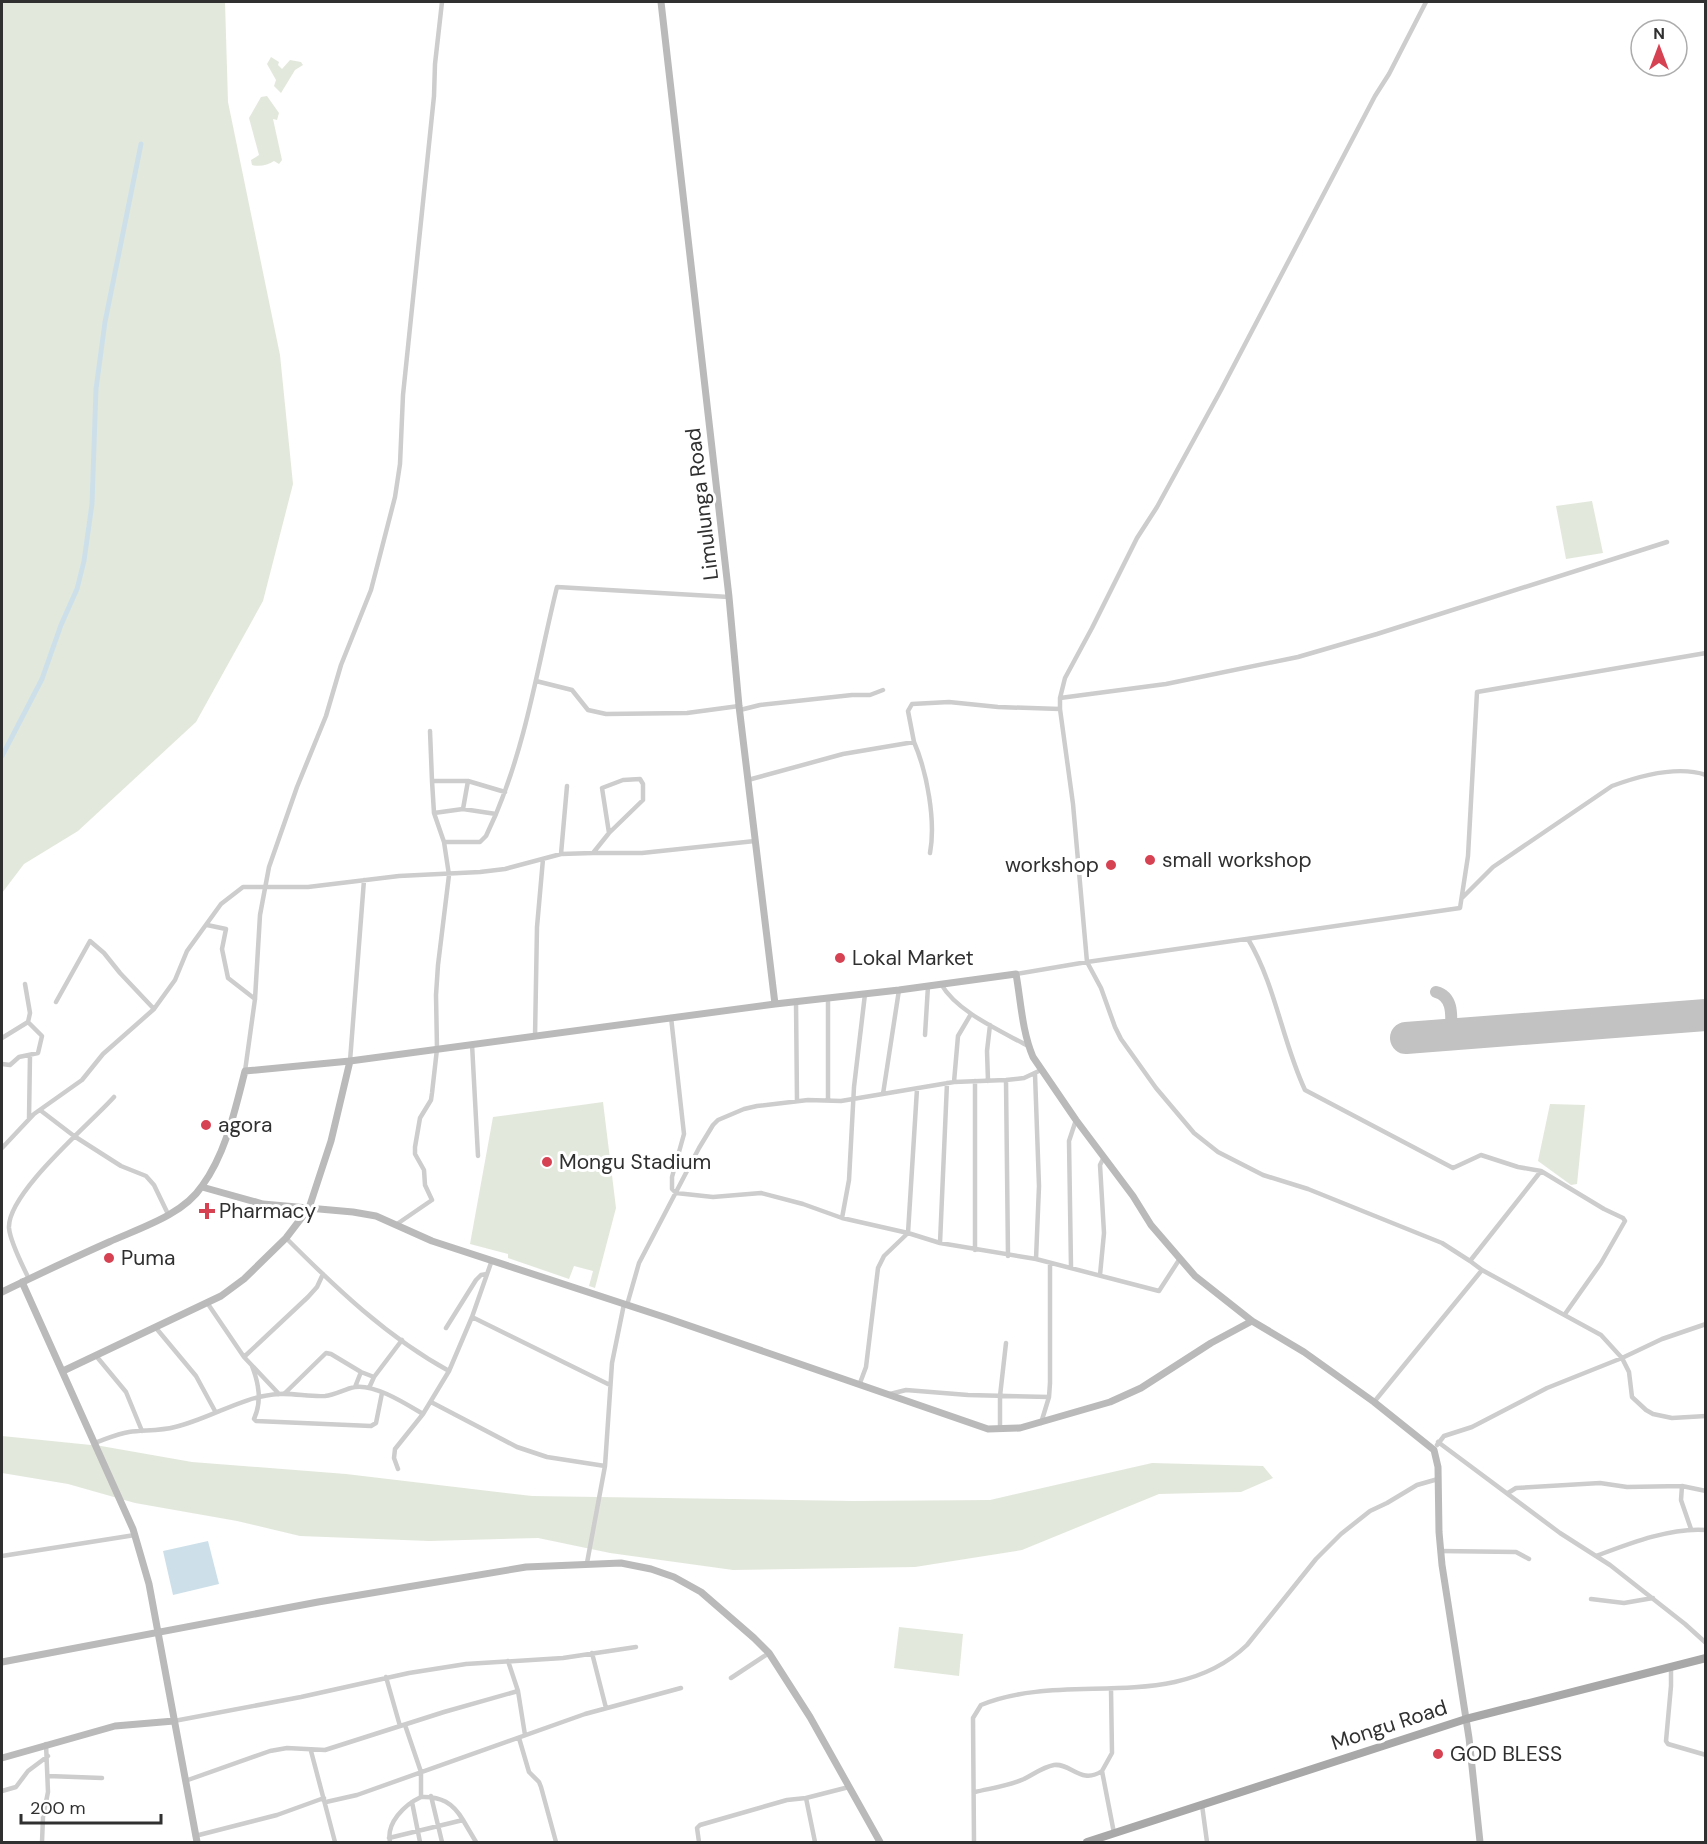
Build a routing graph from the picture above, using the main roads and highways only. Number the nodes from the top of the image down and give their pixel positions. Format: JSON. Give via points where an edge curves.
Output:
{"nodes":[{"id":1,"x":661,"y":2,"type":"edge"},
{"id":2,"x":775,"y":1004,"type":"junction"},
{"id":3,"x":350,"y":1061,"type":"junction"},
{"id":4,"x":202,"y":1187,"type":"junction"},
{"id":5,"x":309,"y":1209,"type":"junction"},
{"id":6,"x":25,"y":1281,"type":"junction"},
{"id":7,"x":2,"y":1292,"type":"edge"},
{"id":8,"x":1252,"y":1321,"type":"junction"},
{"id":9,"x":63,"y":1371,"type":"junction"},
{"id":10,"x":158,"y":1634,"type":"junction"},
{"id":11,"x":1706,"y":1658,"type":"edge"},
{"id":12,"x":2,"y":1662,"type":"edge"},
{"id":13,"x":1466,"y":1719,"type":"junction"},
{"id":14,"x":174,"y":1721,"type":"junction"},
{"id":15,"x":2,"y":1758,"type":"edge"},
{"id":16,"x":196,"y":1839,"type":"edge"},
{"id":17,"x":880,"y":1842,"type":"edge"},
{"id":18,"x":1087,"y":1842,"type":"edge"},
{"id":19,"x":1480,"y":1842,"type":"edge"}],
"edges":[{"from":1,"to":2,"type":"main road","name":"Limulunga Road"},
{"from":2,"to":3,"type":"main road"},
{"from":2,"to":8,"type":"main road","via":[[1016,974],[1028,1046],[1038,1072],[1179,1260]]},
{"from":3,"to":4,"type":"main road","via":[[245,1071],[224,1143]]},
{"from":3,"to":5,"type":"main road","via":[[331,1141]]},
{"from":4,"to":5,"type":"main road","via":[[263,1204]]},
{"from":4,"to":6,"type":"main road","via":[[168,1214]]},
{"from":5,"to":8,"type":"main road","via":[[376,1216],[432,1241],[988,1429],[1020,1428],[1110,1402]]},
{"from":5,"to":9,"type":"main road","via":[[244,1280],[208,1304]]},
{"from":6,"to":7,"type":"main road"},
{"from":6,"to":9,"type":"main road"},
{"from":8,"to":13,"type":"main road","via":[[1304,1352],[1436,1446],[1440,1551]]},
{"from":9,"to":10,"type":"main road","via":[[135,1535]]},
{"from":10,"to":12,"type":"main road"},
{"from":10,"to":14,"type":"main road"},
{"from":10,"to":17,"type":"main road","via":[[526,1567],[621,1563],[651,1569],[701,1592],[769,1653],[796,1693]]},
{"from":11,"to":13,"type":"main road","name":"Mongu Road"},
{"from":13,"to":18,"type":"main road","name":"Mongu Road"},
{"from":13,"to":19,"type":"main road"},
{"from":14,"to":15,"type":"main road","via":[[115,1726]]},
{"from":14,"to":16,"type":"main road"}]}
